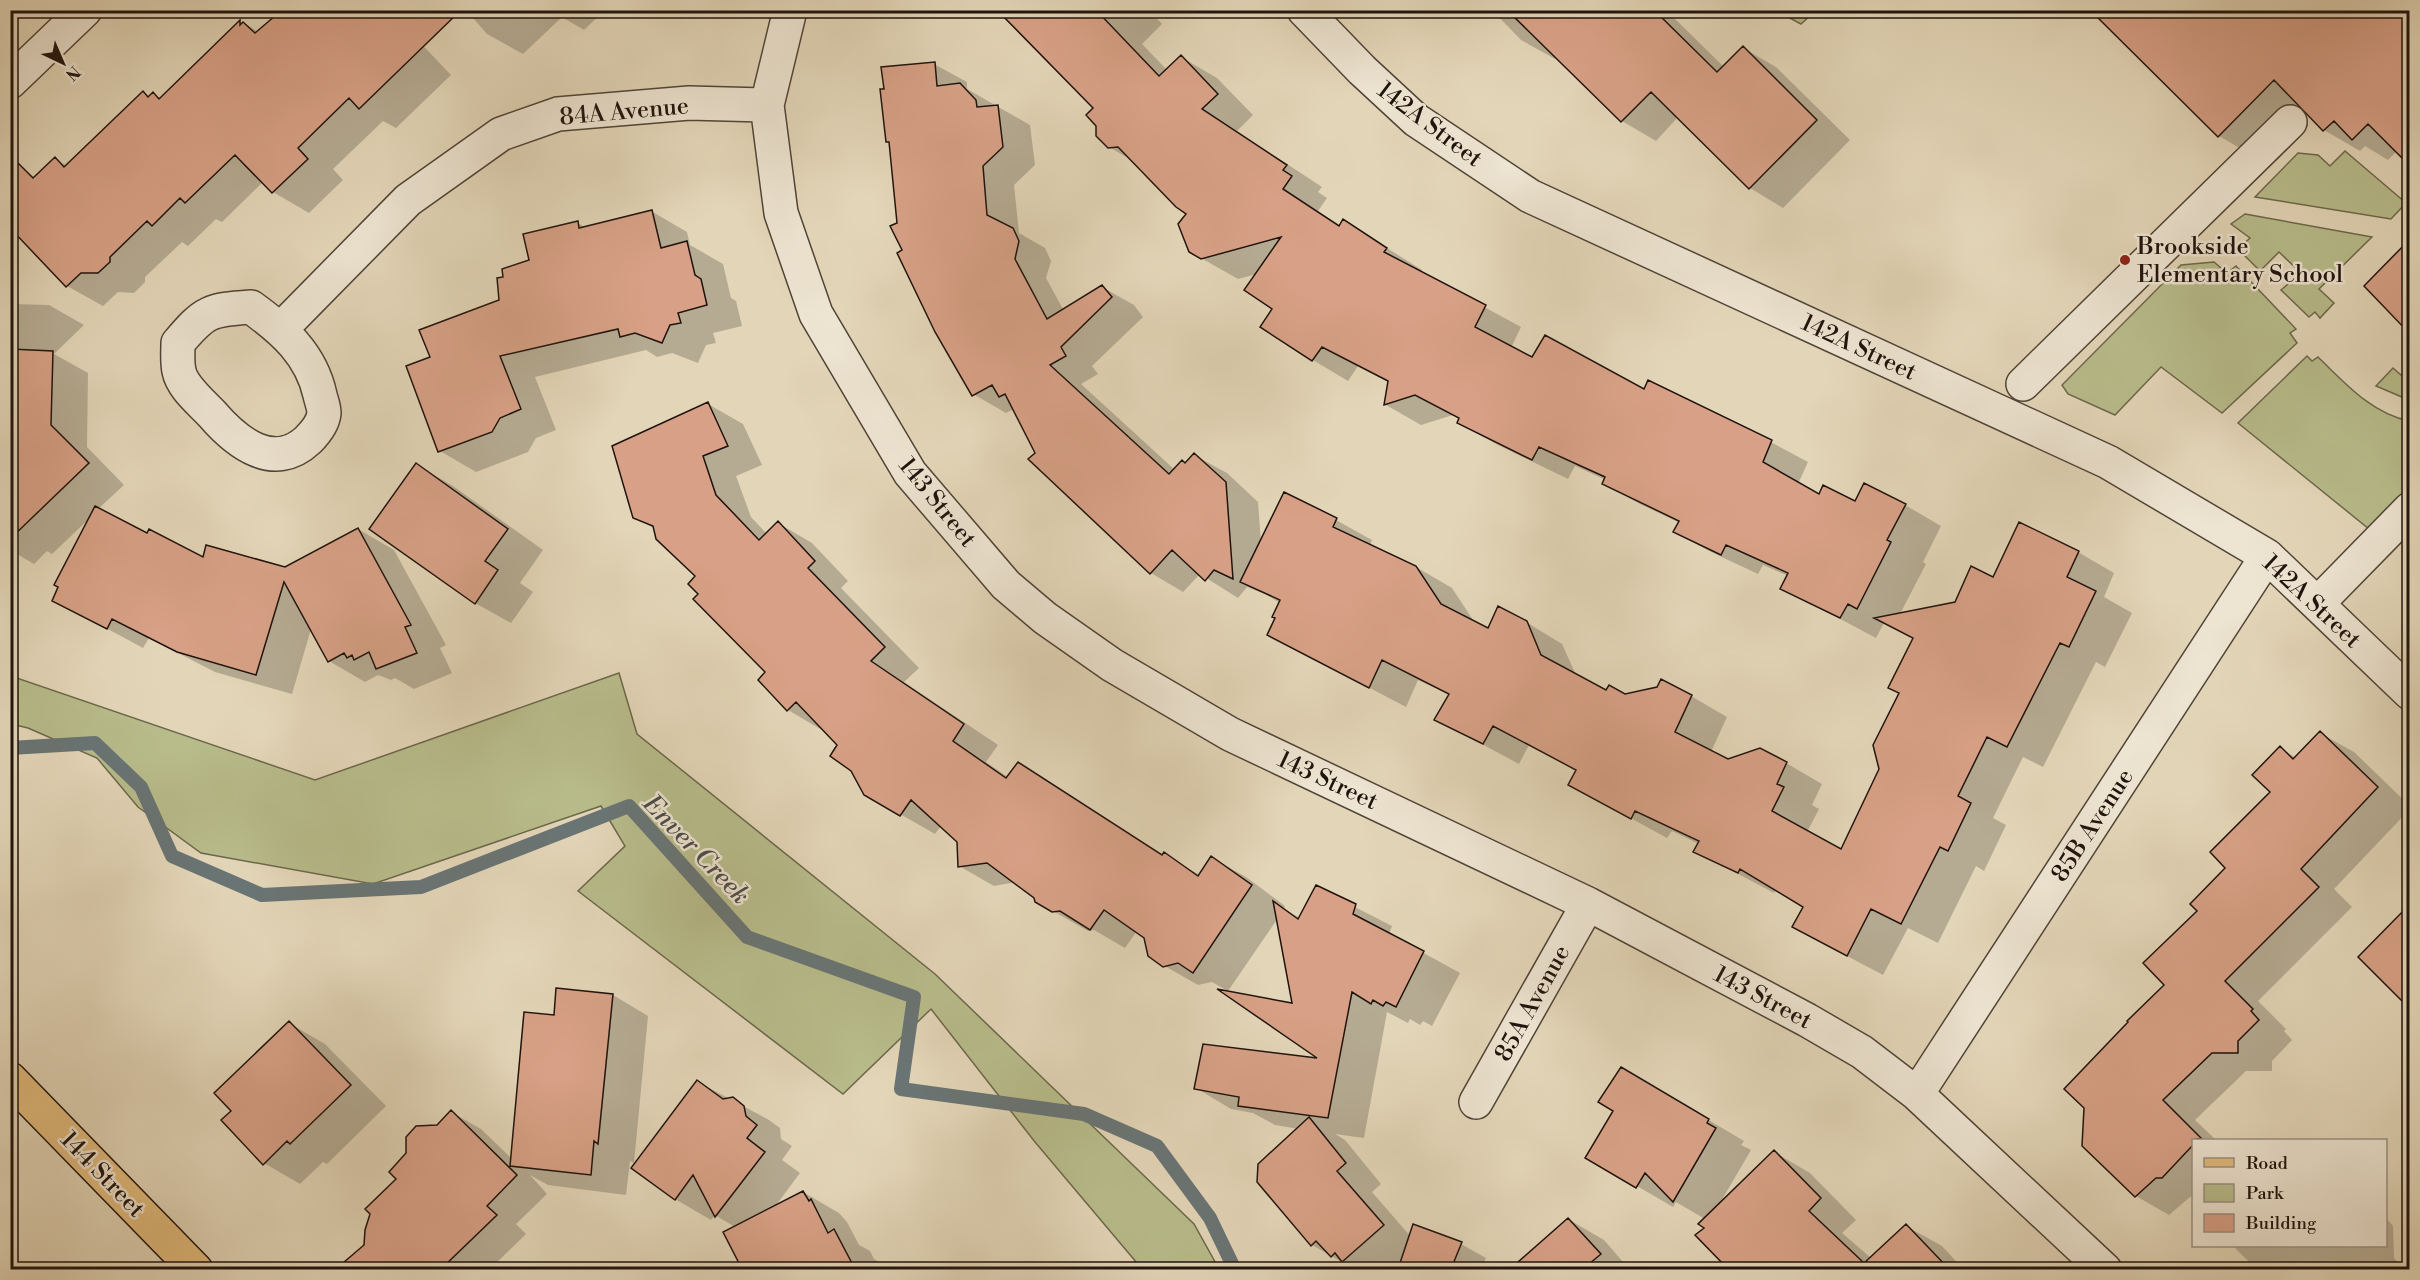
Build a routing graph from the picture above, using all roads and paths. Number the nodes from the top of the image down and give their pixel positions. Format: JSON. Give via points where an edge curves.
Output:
{"nodes":[{"id":1,"x":85,"y":10,"type":"edge"},
{"id":2,"x":790,"y":10,"type":"edge"},
{"id":3,"x":1304,"y":10,"type":"edge"},
{"id":4,"x":10,"y":82,"type":"edge"},
{"id":5,"x":767,"y":105,"type":"junction"},
{"id":6,"x":2290,"y":122,"type":"dead end"},
{"id":7,"x":281,"y":329,"type":"junction"},
{"id":8,"x":2023,"y":384,"type":"dead end"},
{"id":9,"x":2409,"y":509,"type":"edge"},
{"id":10,"x":2267,"y":556,"type":"junction"},
{"id":11,"x":2317,"y":604,"type":"junction"},
{"id":12,"x":2409,"y":693,"type":"edge"},
{"id":13,"x":1588,"y":904,"type":"junction"},
{"id":14,"x":10,"y":1079,"type":"edge"},
{"id":15,"x":1917,"y":1094,"type":"junction"},
{"id":16,"x":1476,"y":1102,"type":"dead end"},
{"id":17,"x":196,"y":1269,"type":"edge"},
{"id":18,"x":2105,"y":1269,"type":"edge"}],
"edges":[{"from":1,"to":4,"type":"street"},
{"from":2,"to":5,"type":"street"},
{"from":3,"to":10,"type":"street","name":"142A Street","via":[[1416,120],[1530,196],[2108,462]]},
{"from":5,"to":7,"type":"street","name":"84A Avenue","via":[[689,104],[558,114],[501,134],[408,200]]},
{"from":5,"to":13,"type":"street","name":"143 Street","via":[[781,213],[816,314],[910,473],[1006,585],[1112,665],[1230,734]]},
{"from":6,"to":8,"type":"street"},
{"from":7,"to":7,"type":"street","via":[[302,352],[324,412],[317,431],[297,450],[266,455],[218,422],[187,387],[179,372],[178,343],[197,320],[218,310],[251,307]]},
{"from":9,"to":11,"type":"street"},
{"from":10,"to":11,"type":"street","name":"142A Street"},
{"from":10,"to":15,"type":"street","name":"85B Avenue"},
{"from":11,"to":12,"type":"street","name":"142A Street"},
{"from":13,"to":15,"type":"street","name":"143 Street","via":[[1807,1020],[1862,1052]]},
{"from":13,"to":16,"type":"street","name":"85A Avenue"},
{"from":14,"to":17,"type":"main road","name":"144 Street"},
{"from":15,"to":18,"type":"street","name":"143 Street"}]}
